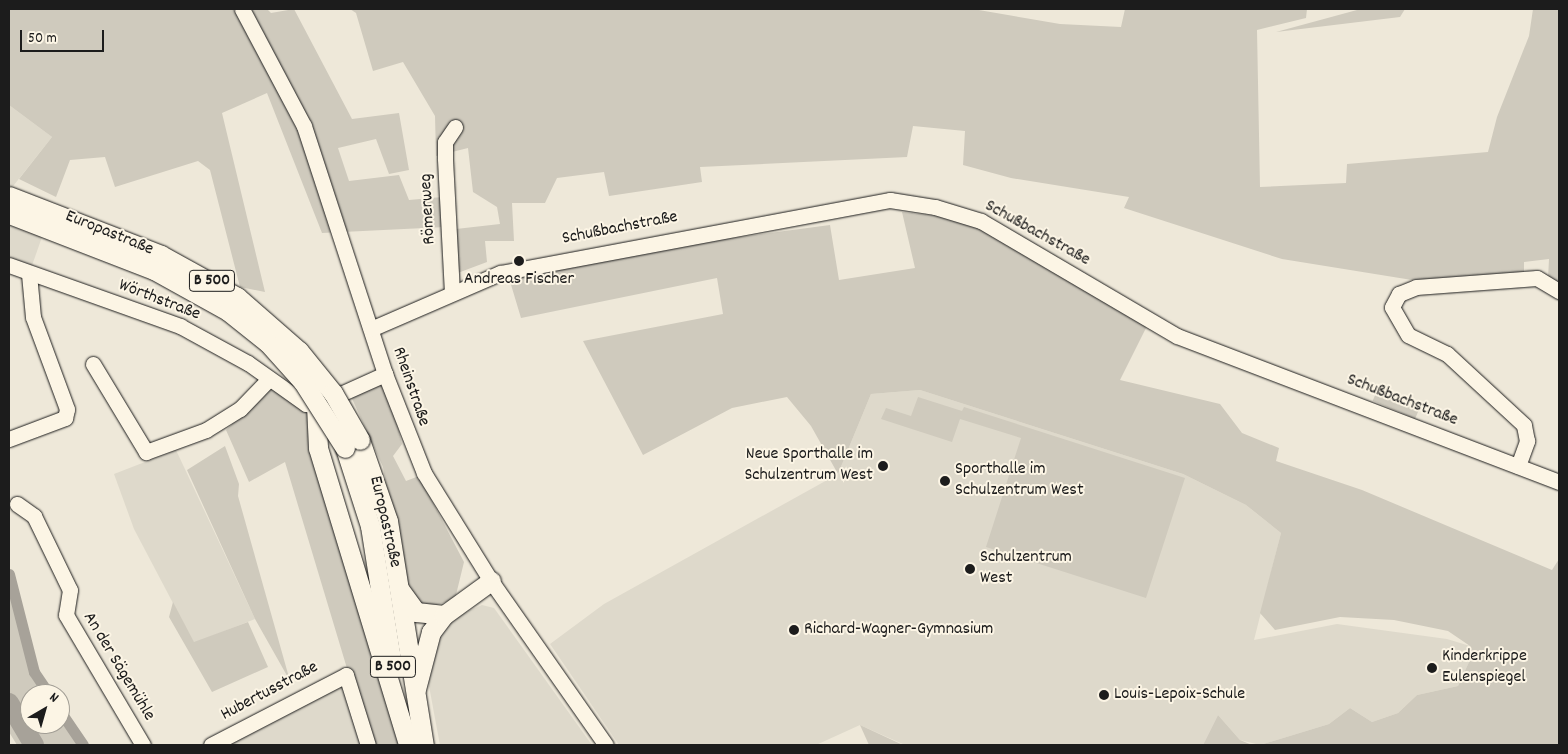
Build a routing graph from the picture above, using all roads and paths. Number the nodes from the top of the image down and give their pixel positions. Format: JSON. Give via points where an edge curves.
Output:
{"nodes":[{"id":1,"x":242,"y":9,"type":"edge"},
{"id":2,"x":455,"y":127,"type":"dead end"},
{"id":3,"x":9,"y":196,"type":"edge"},
{"id":4,"x":9,"y":214,"type":"edge"},
{"id":5,"x":9,"y":265,"type":"edge"},
{"id":6,"x":29,"y":274,"type":"junction"},
{"id":7,"x":1559,"y":291,"type":"edge"},
{"id":8,"x":452,"y":293,"type":"junction"},
{"id":9,"x":371,"y":329,"type":"junction"},
{"id":10,"x":93,"y":364,"type":"dead end"},
{"id":11,"x":385,"y":374,"type":"junction"},
{"id":12,"x":269,"y":379,"type":"junction"},
{"id":13,"x":316,"y":405,"type":"junction"},
{"id":14,"x":9,"y":440,"type":"edge"},
{"id":15,"x":352,"y":444,"type":"junction"},
{"id":16,"x":1522,"y":468,"type":"junction"},
{"id":17,"x":1559,"y":482,"type":"edge"},
{"id":18,"x":17,"y":504,"type":"dead end"},
{"id":19,"x":491,"y":581,"type":"junction"},
{"id":20,"x":398,"y":586,"type":"junction"},
{"id":21,"x":444,"y":615,"type":"junction"},
{"id":22,"x":413,"y":700,"type":"junction"},
{"id":23,"x":142,"y":745,"type":"edge"},
{"id":24,"x":211,"y":745,"type":"edge"},
{"id":25,"x":368,"y":745,"type":"edge"},
{"id":26,"x":409,"y":745,"type":"edge"},
{"id":27,"x":424,"y":745,"type":"edge"},
{"id":28,"x":606,"y":745,"type":"edge"}],
"edges":[{"from":1,"to":9,"type":"street","name":"Rheinstraße","via":[[304,126]]},
{"from":2,"to":8,"type":"street","name":"Römerweg","via":[[445,142],[444,158]]},
{"from":3,"to":15,"type":"main road","name":"Europastraße","number":"B 500","bridge":true,"via":[[161,255],[237,297],[299,350],[333,393]]},
{"from":4,"to":15,"type":"main road","name":"Europastraße","number":"B 500","bridge":true,"via":[[154,270],[228,311],[268,344]]},
{"from":5,"to":6,"type":"street","name":"Wörthstraße"},
{"from":6,"to":12,"type":"street","name":"Wörthstraße","via":[[180,326]]},
{"from":6,"to":14,"type":"street","via":[[33,317],[68,409],[66,418]]},
{"from":7,"to":16,"type":"street","via":[[1537,278],[1416,287],[1399,294],[1392,307],[1408,335],[1447,354],[1524,425],[1527,441]]},
{"from":8,"to":9,"type":"street","name":"Schußbachstraße"},
{"from":8,"to":16,"type":"street","name":"Schußbachstraße","via":[[500,273],[580,255],[846,206],[890,200],[935,207],[1011,236],[1177,336]]},
{"from":9,"to":11,"type":"street","name":"Rheinstraße"},
{"from":10,"to":12,"type":"street","via":[[146,452],[206,430],[240,409]]},
{"from":11,"to":13,"type":"street"},
{"from":11,"to":19,"type":"street","name":"Rheinstraße","via":[[424,473]]},
{"from":12,"to":13,"type":"street","name":"Wörthstraße","via":[[306,404]]},
{"from":13,"to":26,"type":"main road","via":[[318,448]]},
{"from":15,"to":20,"type":"main road","name":"Europastraße","number":"B 500","via":[[384,503]]},
{"from":15,"to":26,"type":"main road","name":"Europastraße","number":"B 500"},
{"from":16,"to":17,"type":"street","name":"Schußbachstraße"},
{"from":18,"to":23,"type":"street","name":"An der Sägemühle","via":[[34,516],[70,590],[66,615]]},
{"from":19,"to":21,"type":"main road"},
{"from":19,"to":28,"type":"street","name":"Rheinstraße"},
{"from":20,"to":21,"type":"main road","via":[[416,612]]},
{"from":20,"to":22,"type":"main road","name":"Europastraße","number":"B 500"},
{"from":21,"to":22,"type":"main road","via":[[425,644]]},
{"from":22,"to":27,"type":"main road","name":"Europastraße","number":"B 500"},
{"from":24,"to":25,"type":"street","name":"Hubertusstraße","via":[[346,675]]}]}
